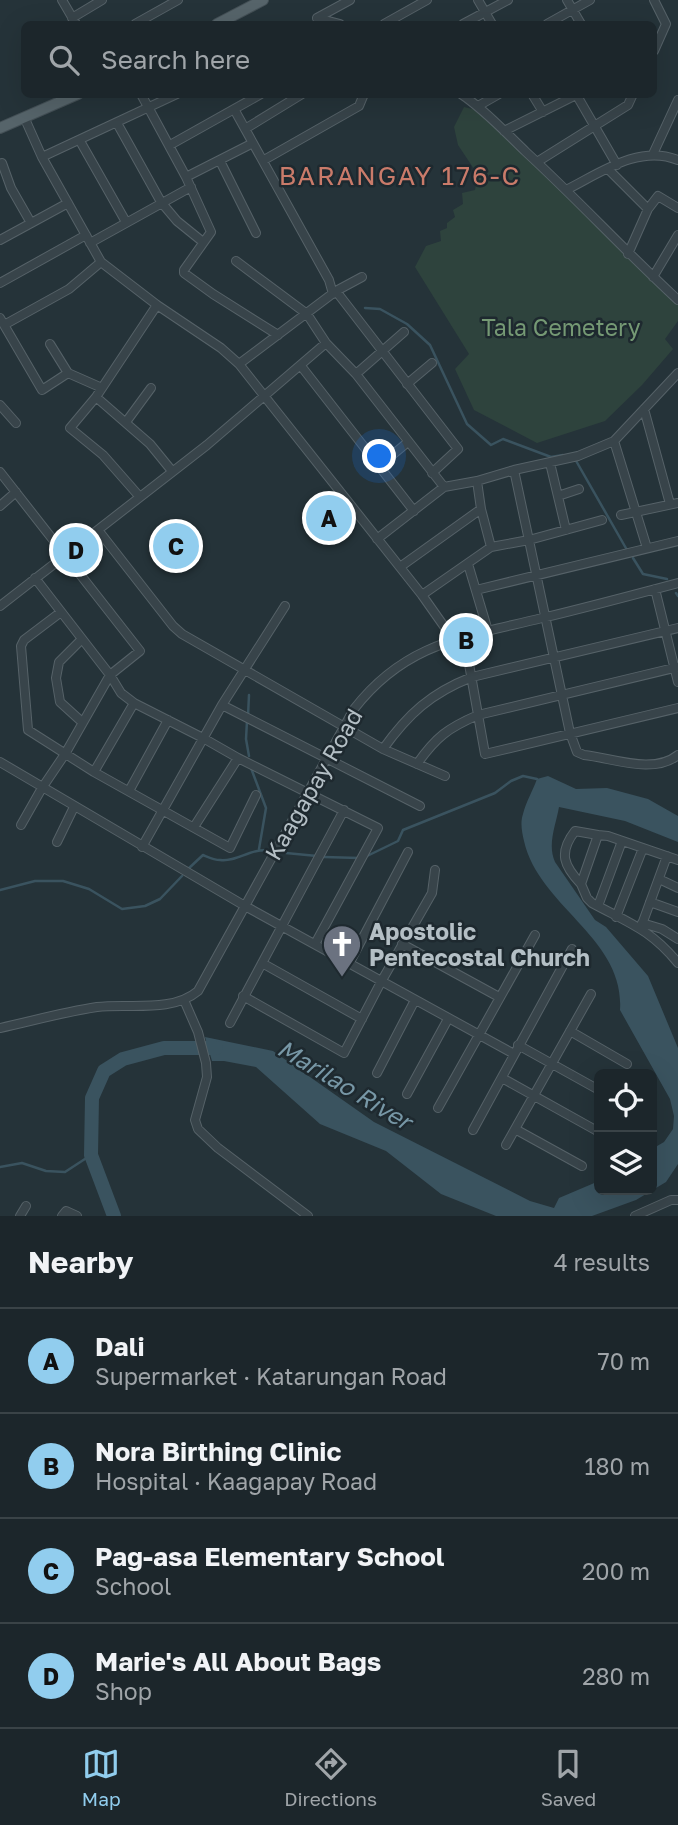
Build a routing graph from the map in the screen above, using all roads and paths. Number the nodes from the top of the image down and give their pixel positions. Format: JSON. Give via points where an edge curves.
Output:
{"nodes":[{"id":1,"x":62,"y":0,"type":"edge"},
{"id":2,"x":102,"y":0,"type":"edge"},
{"id":3,"x":178,"y":0,"type":"edge"},
{"id":4,"x":263,"y":0,"type":"edge"},
{"id":5,"x":350,"y":0,"type":"edge"},
{"id":6,"x":426,"y":0,"type":"edge"},
{"id":7,"x":478,"y":0,"type":"edge"},
{"id":8,"x":508,"y":0,"type":"edge"},
{"id":9,"x":568,"y":0,"type":"edge"},
{"id":10,"x":590,"y":0,"type":"edge"},
{"id":11,"x":654,"y":0,"type":"edge"},
{"id":12,"x":572,"y":10,"type":"junction"},
{"id":13,"x":485,"y":12,"type":"junction"},
{"id":14,"x":74,"y":21,"type":"edge"},
{"id":15,"x":140,"y":21,"type":"edge"},
{"id":16,"x":226,"y":21,"type":"edge"},
{"id":17,"x":328,"y":21,"type":"edge"},
{"id":18,"x":389,"y":21,"type":"edge"},
{"id":19,"x":468,"y":21,"type":"edge"},
{"id":20,"x":490,"y":21,"type":"edge"},
{"id":21,"x":552,"y":21,"type":"edge"},
{"id":22,"x":579,"y":21,"type":"edge"},
{"id":23,"x":657,"y":43,"type":"edge"},
{"id":24,"x":70,"y":98,"type":"edge"},
{"id":25,"x":143,"y":98,"type":"edge"},
{"id":26,"x":169,"y":98,"type":"edge"},
{"id":27,"x":254,"y":98,"type":"edge"},
{"id":28,"x":295,"y":98,"type":"edge"},
{"id":29,"x":362,"y":98,"type":"edge"},
{"id":30,"x":467,"y":98,"type":"edge"},
{"id":31,"x":492,"y":98,"type":"edge"},
{"id":32,"x":534,"y":98,"type":"edge"},
{"id":33,"x":570,"y":98,"type":"edge"},
{"id":34,"x":578,"y":98,"type":"edge"},
{"id":35,"x":624,"y":98,"type":"edge"},
{"id":36,"x":631,"y":98,"type":"edge"},
{"id":37,"x":678,"y":100,"type":"edge"},
{"id":38,"x":628,"y":105,"type":"junction"},
{"id":39,"x":478,"y":106,"type":"junction"},
{"id":40,"x":148,"y":109,"type":"junction"},
{"id":41,"x":234,"y":109,"type":"junction"},
{"id":42,"x":542,"y":112,"type":"junction"},
{"id":43,"x":25,"y":119,"type":"junction"},
{"id":44,"x":117,"y":123,"type":"junction"},
{"id":45,"x":594,"y":126,"type":"junction"},
{"id":46,"x":0,"y":128,"type":"edge"},
{"id":47,"x":245,"y":129,"type":"junction"},
{"id":48,"x":504,"y":131,"type":"junction"},
{"id":49,"x":80,"y":141,"type":"junction"},
{"id":50,"x":253,"y":143,"type":"junction"},
{"id":51,"x":170,"y":145,"type":"junction"},
{"id":52,"x":653,"y":154,"type":"junction"},
{"id":53,"x":42,"y":157,"type":"junction"},
{"id":54,"x":264,"y":160,"type":"junction"},
{"id":55,"x":678,"y":160,"type":"edge"},
{"id":56,"x":220,"y":161,"type":"junction"},
{"id":57,"x":537,"y":162,"type":"junction"},
{"id":58,"x":2,"y":163,"type":"edge"},
{"id":59,"x":617,"y":165,"type":"junction"},
{"id":60,"x":608,"y":169,"type":"junction"},
{"id":61,"x":186,"y":177,"type":"junction"},
{"id":62,"x":191,"y":187,"type":"junction"},
{"id":63,"x":566,"y":190,"type":"junction"},
{"id":64,"x":161,"y":202,"type":"junction"},
{"id":65,"x":68,"y":203,"type":"junction"},
{"id":66,"x":678,"y":208,"type":"edge"},
{"id":67,"x":648,"y":209,"type":"junction"},
{"id":68,"x":126,"y":222,"type":"junction"},
{"id":69,"x":32,"y":223,"type":"junction"},
{"id":70,"x":256,"y":233,"type":"dead end"},
{"id":71,"x":678,"y":235,"type":"edge"},
{"id":72,"x":88,"y":239,"type":"junction"},
{"id":73,"x":0,"y":240,"type":"edge"},
{"id":74,"x":203,"y":242,"type":"junction"},
{"id":75,"x":628,"y":254,"type":"junction"},
{"id":76,"x":236,"y":261,"type":"dead end"},
{"id":77,"x":101,"y":262,"type":"junction"},
{"id":78,"x":362,"y":277,"type":"dead end"},
{"id":79,"x":653,"y":277,"type":"junction"},
{"id":80,"x":0,"y":284,"type":"edge"},
{"id":81,"x":335,"y":293,"type":"junction"},
{"id":82,"x":678,"y":300,"type":"edge"},
{"id":83,"x":157,"y":305,"type":"junction"},
{"id":84,"x":307,"y":314,"type":"junction"},
{"id":85,"x":2,"y":321,"type":"edge"},
{"id":86,"x":404,"y":332,"type":"dead end"},
{"id":87,"x":278,"y":335,"type":"junction"},
{"id":88,"x":326,"y":343,"type":"junction"},
{"id":89,"x":50,"y":344,"type":"dead end"},
{"id":90,"x":382,"y":352,"type":"junction"},
{"id":91,"x":432,"y":363,"type":"dead end"},
{"id":92,"x":239,"y":364,"type":"junction"},
{"id":93,"x":301,"y":366,"type":"junction"},
{"id":94,"x":68,"y":373,"type":"junction"},
{"id":95,"x":356,"y":374,"type":"junction"},
{"id":96,"x":676,"y":375,"type":"edge"},
{"id":97,"x":407,"y":384,"type":"junction"},
{"id":98,"x":678,"y":386,"type":"edge"},
{"id":99,"x":102,"y":388,"type":"junction"},
{"id":100,"x":151,"y":388,"type":"dead end"},
{"id":101,"x":265,"y":395,"type":"junction"},
{"id":102,"x":96,"y":397,"type":"junction"},
{"id":103,"x":0,"y":405,"type":"edge"},
{"id":104,"x":644,"y":408,"type":"junction"},
{"id":105,"x":126,"y":422,"type":"junction"},
{"id":106,"x":16,"y":423,"type":"dead end"},
{"id":107,"x":614,"y":441,"type":"junction"},
{"id":108,"x":408,"y":442,"type":"junction"},
{"id":109,"x":550,"y":463,"type":"junction"},
{"id":110,"x":379,"y":466,"type":"junction"},
{"id":111,"x":514,"y":470,"type":"junction"},
{"id":112,"x":172,"y":471,"type":"junction"},
{"id":113,"x":0,"y":472,"type":"edge"},
{"id":114,"x":432,"y":473,"type":"junction"},
{"id":115,"x":477,"y":481,"type":"junction"},
{"id":116,"x":444,"y":487,"type":"junction"},
{"id":117,"x":579,"y":489,"type":"dead end"},
{"id":118,"x":16,"y":492,"type":"junction"},
{"id":119,"x":139,"y":496,"type":"junction"},
{"id":120,"x":558,"y":496,"type":"junction"},
{"id":121,"x":674,"y":503,"type":"edge"},
{"id":122,"x":0,"y":506,"type":"edge"},
{"id":123,"x":481,"y":509,"type":"junction"},
{"id":124,"x":414,"y":511,"type":"junction"},
{"id":125,"x":637,"y":512,"type":"junction"},
{"id":126,"x":621,"y":515,"type":"dead end"},
{"id":127,"x":602,"y":520,"type":"dead end"},
{"id":128,"x":98,"y":530,"type":"junction"},
{"id":129,"x":566,"y":530,"type":"junction"},
{"id":130,"x":377,"y":539,"type":"junction"},
{"id":131,"x":529,"y":540,"type":"junction"},
{"id":132,"x":678,"y":541,"type":"edge"},
{"id":133,"x":491,"y":547,"type":"junction"},
{"id":134,"x":647,"y":548,"type":"junction"},
{"id":135,"x":66,"y":555,"type":"junction"},
{"id":136,"x":468,"y":564,"type":"junction"},
{"id":137,"x":400,"y":567,"type":"junction"},
{"id":138,"x":537,"y":576,"type":"junction"},
{"id":139,"x":35,"y":578,"type":"junction"},
{"id":140,"x":678,"y":583,"type":"edge"},
{"id":141,"x":655,"y":589,"type":"junction"},
{"id":142,"x":476,"y":590,"type":"junction"},
{"id":143,"x":422,"y":595,"type":"junction"},
{"id":144,"x":2,"y":600,"type":"edge"},
{"id":145,"x":285,"y":606,"type":"dead end"},
{"id":146,"x":61,"y":612,"type":"junction"},
{"id":147,"x":545,"y":617,"type":"junction"},
{"id":148,"x":678,"y":628,"type":"edge"},
{"id":149,"x":488,"y":631,"type":"junction"},
{"id":150,"x":666,"y":632,"type":"junction"},
{"id":151,"x":464,"y":636,"type":"junction"},
{"id":152,"x":82,"y":639,"type":"junction"},
{"id":153,"x":453,"y":639,"type":"junction"},
{"id":154,"x":554,"y":658,"type":"junction"},
{"id":155,"x":676,"y":667,"type":"edge"},
{"id":156,"x":243,"y":670,"type":"junction"},
{"id":157,"x":110,"y":676,"type":"junction"},
{"id":158,"x":472,"y":677,"type":"junction"},
{"id":159,"x":678,"y":682,"type":"edge"},
{"id":160,"x":562,"y":695,"type":"junction"},
{"id":161,"x":134,"y":703,"type":"junction"},
{"id":162,"x":222,"y":705,"type":"junction"},
{"id":163,"x":678,"y":708,"type":"edge"},
{"id":164,"x":478,"y":715,"type":"junction"},
{"id":165,"x":168,"y":720,"type":"junction"},
{"id":166,"x":82,"y":722,"type":"junction"},
{"id":167,"x":343,"y":727,"type":"junction"},
{"id":168,"x":570,"y":733,"type":"junction"},
{"id":169,"x":203,"y":738,"type":"junction"},
{"id":170,"x":383,"y":749,"type":"junction"},
{"id":171,"x":65,"y":754,"type":"junction"},
{"id":172,"x":678,"y":755,"type":"edge"},
{"id":173,"x":238,"y":758,"type":"junction"},
{"id":174,"x":326,"y":759,"type":"junction"},
{"id":175,"x":0,"y":762,"type":"edge"},
{"id":176,"x":417,"y":764,"type":"junction"},
{"id":177,"x":94,"y":772,"type":"junction"},
{"id":178,"x":445,"y":776,"type":"dead end"},
{"id":179,"x":42,"y":788,"type":"junction"},
{"id":180,"x":307,"y":791,"type":"junction"},
{"id":181,"x":129,"y":792,"type":"junction"},
{"id":182,"x":257,"y":795,"type":"dead end"},
{"id":183,"x":420,"y":806,"type":"dead end"},
{"id":184,"x":74,"y":807,"type":"junction"},
{"id":185,"x":344,"y":810,"type":"junction"},
{"id":186,"x":162,"y":811,"type":"junction"},
{"id":187,"x":21,"y":825,"type":"dead end"},
{"id":188,"x":194,"y":827,"type":"junction"},
{"id":189,"x":598,"y":835,"type":"junction"},
{"id":190,"x":622,"y":841,"type":"junction"},
{"id":191,"x":57,"y":842,"type":"dead end"},
{"id":192,"x":142,"y":847,"type":"junction"},
{"id":193,"x":643,"y":848,"type":"junction"},
{"id":194,"x":408,"y":852,"type":"dead end"},
{"id":195,"x":667,"y":856,"type":"junction"},
{"id":196,"x":678,"y":860,"type":"edge"},
{"id":197,"x":435,"y":870,"type":"dead end"},
{"id":198,"x":659,"y":879,"type":"junction"},
{"id":199,"x":581,"y":884,"type":"junction"},
{"id":200,"x":678,"y":888,"type":"edge"},
{"id":201,"x":650,"y":902,"type":"junction"},
{"id":202,"x":245,"y":906,"type":"junction"},
{"id":203,"x":598,"y":906,"type":"junction"},
{"id":204,"x":678,"y":912,"type":"edge"},
{"id":205,"x":616,"y":917,"type":"junction"},
{"id":206,"x":642,"y":925,"type":"junction"},
{"id":207,"x":281,"y":926,"type":"junction"},
{"id":208,"x":536,"y":935,"type":"dead end"},
{"id":209,"x":678,"y":939,"type":"edge"},
{"id":210,"x":314,"y":944,"type":"junction"},
{"id":211,"x":402,"y":944,"type":"junction"},
{"id":212,"x":572,"y":949,"type":"dead end"},
{"id":213,"x":678,"y":962,"type":"edge"},
{"id":214,"x":262,"y":964,"type":"junction"},
{"id":215,"x":349,"y":964,"type":"junction"},
{"id":216,"x":381,"y":982,"type":"junction"},
{"id":217,"x":591,"y":994,"type":"dead end"},
{"id":218,"x":243,"y":996,"type":"junction"},
{"id":219,"x":499,"y":998,"type":"junction"},
{"id":220,"x":184,"y":1000,"type":"junction"},
{"id":221,"x":415,"y":1000,"type":"junction"},
{"id":222,"x":448,"y":1018,"type":"junction"},
{"id":223,"x":362,"y":1019,"type":"junction"},
{"id":224,"x":230,"y":1023,"type":"dead end"},
{"id":225,"x":0,"y":1028,"type":"edge"},
{"id":226,"x":569,"y":1031,"type":"junction"},
{"id":227,"x":478,"y":1034,"type":"junction"},
{"id":228,"x":516,"y":1049,"type":"junction"},
{"id":229,"x":552,"y":1063,"type":"junction"},
{"id":230,"x":627,"y":1064,"type":"dead end"},
{"id":231,"x":377,"y":1073,"type":"dead end"},
{"id":232,"x":502,"y":1078,"type":"junction"},
{"id":233,"x":594,"y":1087,"type":"edge"},
{"id":234,"x":407,"y":1094,"type":"dead end"},
{"id":235,"x":533,"y":1096,"type":"junction"},
{"id":236,"x":438,"y":1108,"type":"dead end"},
{"id":237,"x":515,"y":1129,"type":"junction"},
{"id":238,"x":594,"y":1129,"type":"edge"},
{"id":239,"x":473,"y":1130,"type":"dead end"},
{"id":240,"x":506,"y":1145,"type":"dead end"},
{"id":241,"x":582,"y":1166,"type":"dead end"},
{"id":242,"x":678,"y":1200,"type":"edge"},
{"id":243,"x":26,"y":1206,"type":"dead end"},
{"id":244,"x":20,"y":1216,"type":"edge"},
{"id":245,"x":62,"y":1216,"type":"edge"},
{"id":246,"x":77,"y":1216,"type":"edge"},
{"id":247,"x":308,"y":1216,"type":"edge"},
{"id":248,"x":635,"y":1216,"type":"edge"}],
"edges":[{"from":1,"to":14,"type":"street"},
{"from":2,"to":14,"type":"street"},
{"from":3,"to":15,"type":"street"},
{"from":4,"to":16,"type":"main road"},
{"from":5,"to":17,"type":"street","via":[[317,18]]},
{"from":6,"to":18,"type":"street"},
{"from":7,"to":13,"type":"street"},
{"from":8,"to":13,"type":"street"},
{"from":9,"to":12,"type":"street"},
{"from":10,"to":12,"type":"street"},
{"from":11,"to":23,"type":"street","via":[[666,24]]},
{"from":12,"to":21,"type":"street"},
{"from":12,"to":22,"type":"street"},
{"from":13,"to":19,"type":"street"},
{"from":13,"to":20,"type":"street"},
{"from":24,"to":43,"type":"main road"},
{"from":25,"to":40,"type":"street"},
{"from":26,"to":40,"type":"street"},
{"from":27,"to":41,"type":"street"},
{"from":28,"to":47,"type":"street"},
{"from":29,"to":54,"type":"street","via":[[359,106]]},
{"from":30,"to":39,"type":"street"},
{"from":31,"to":39,"type":"street"},
{"from":32,"to":42,"type":"street"},
{"from":33,"to":42,"type":"street"},
{"from":34,"to":45,"type":"street"},
{"from":35,"to":38,"type":"street"},
{"from":36,"to":38,"type":"street"},
{"from":37,"to":52,"type":"street"},
{"from":38,"to":45,"type":"street"},
{"from":39,"to":48,"type":"street"},
{"from":40,"to":44,"type":"street"},
{"from":40,"to":51,"type":"street"},
{"from":41,"to":47,"type":"street"},
{"from":41,"to":51,"type":"street"},
{"from":42,"to":48,"type":"street"},
{"from":43,"to":46,"type":"main road"},
{"from":43,"to":53,"type":"street"},
{"from":44,"to":49,"type":"street"},
{"from":44,"to":64,"type":"street"},
{"from":45,"to":57,"type":"street"},
{"from":45,"to":59,"type":"street"},
{"from":47,"to":50,"type":"street"},
{"from":48,"to":57,"type":"street"},
{"from":49,"to":53,"type":"street"},
{"from":49,"to":68,"type":"street"},
{"from":50,"to":54,"type":"street"},
{"from":50,"to":56,"type":"street"},
{"from":51,"to":61,"type":"street"},
{"from":52,"to":55,"type":"street"},
{"from":52,"to":59,"type":"street"},
{"from":53,"to":65,"type":"street"},
{"from":54,"to":81,"type":"street"},
{"from":56,"to":61,"type":"street"},
{"from":56,"to":70,"type":"street"},
{"from":57,"to":63,"type":"street"},
{"from":58,"to":69,"type":"street"},
{"from":59,"to":60,"type":"street"},
{"from":60,"to":63,"type":"street"},
{"from":60,"to":67,"type":"street"},
{"from":61,"to":62,"type":"street"},
{"from":62,"to":64,"type":"street"},
{"from":62,"to":74,"type":"street","via":[[211,232]]},
{"from":63,"to":75,"type":"street"},
{"from":64,"to":68,"type":"street"},
{"from":64,"to":74,"type":"street"},
{"from":65,"to":69,"type":"street"},
{"from":65,"to":72,"type":"street"},
{"from":66,"to":67,"type":"street","via":[[658,196]]},
{"from":67,"to":75,"type":"street"},
{"from":68,"to":72,"type":"street"},
{"from":69,"to":73,"type":"street"},
{"from":71,"to":79,"type":"street"},
{"from":72,"to":77,"type":"street"},
{"from":72,"to":80,"type":"street"},
{"from":74,"to":87,"type":"street","via":[[184,273]]},
{"from":75,"to":79,"type":"street"},
{"from":76,"to":84,"type":"street"},
{"from":77,"to":83,"type":"street"},
{"from":77,"to":85,"type":"street","via":[[69,289]]},
{"from":78,"to":81,"type":"street"},
{"from":79,"to":82,"type":"street"},
{"from":81,"to":84,"type":"street"},
{"from":81,"to":90,"type":"street"},
{"from":83,"to":92,"type":"street"},
{"from":83,"to":99,"type":"street"},
{"from":84,"to":87,"type":"street"},
{"from":84,"to":88,"type":"street"},
{"from":85,"to":94,"type":"street","via":[[41,389]]},
{"from":86,"to":90,"type":"street"},
{"from":87,"to":92,"type":"street"},
{"from":88,"to":93,"type":"street"},
{"from":88,"to":95,"type":"street"},
{"from":89,"to":94,"type":"street"},
{"from":90,"to":95,"type":"street"},
{"from":90,"to":97,"type":"street"},
{"from":91,"to":97,"type":"street"},
{"from":92,"to":101,"type":"street"},
{"from":93,"to":101,"type":"street"},
{"from":93,"to":110,"type":"street"},
{"from":94,"to":99,"type":"street"},
{"from":95,"to":108,"type":"street"},
{"from":96,"to":98,"type":"street"},
{"from":96,"to":104,"type":"street"},
{"from":97,"to":114,"type":"street","via":[[458,449]]},
{"from":99,"to":102,"type":"street"},
{"from":100,"to":105,"type":"street"},
{"from":101,"to":112,"type":"street"},
{"from":101,"to":130,"type":"street"},
{"from":102,"to":105,"type":"street"},
{"from":102,"to":119,"type":"street","via":[[70,429],[103,456]]},
{"from":103,"to":106,"type":"street"},
{"from":104,"to":107,"type":"street"},
{"from":104,"to":121,"type":"street"},
{"from":105,"to":112,"type":"street"},
{"from":107,"to":109,"type":"street"},
{"from":107,"to":125,"type":"street"},
{"from":108,"to":110,"type":"street"},
{"from":108,"to":114,"type":"street"},
{"from":109,"to":111,"type":"street"},
{"from":109,"to":120,"type":"street"},
{"from":110,"to":124,"type":"street"},
{"from":111,"to":115,"type":"street"},
{"from":111,"to":131,"type":"street"},
{"from":112,"to":119,"type":"street"},
{"from":113,"to":118,"type":"street"},
{"from":114,"to":116,"type":"street"},
{"from":115,"to":116,"type":"street"},
{"from":115,"to":123,"type":"street"},
{"from":116,"to":124,"type":"street"},
{"from":117,"to":120,"type":"street"},
{"from":118,"to":122,"type":"street"},
{"from":118,"to":135,"type":"street"},
{"from":119,"to":128,"type":"street"},
{"from":120,"to":129,"type":"street"},
{"from":121,"to":125,"type":"street"},
{"from":123,"to":133,"type":"street"},
{"from":123,"to":137,"type":"street"},
{"from":124,"to":130,"type":"street"},
{"from":125,"to":126,"type":"street"},
{"from":125,"to":134,"type":"street"},
{"from":127,"to":129,"type":"street"},
{"from":128,"to":135,"type":"street"},
{"from":128,"to":156,"type":"street","via":[[173,626]]},
{"from":129,"to":131,"type":"street"},
{"from":130,"to":137,"type":"street"},
{"from":131,"to":133,"type":"street"},
{"from":131,"to":138,"type":"street"},
{"from":132,"to":134,"type":"street"},
{"from":133,"to":136,"type":"street"},
{"from":134,"to":138,"type":"street"},
{"from":135,"to":139,"type":"street"},
{"from":135,"to":157,"type":"street","via":[[140,651]]},
{"from":136,"to":142,"type":"street"},
{"from":136,"to":143,"type":"street"},
{"from":137,"to":143,"type":"street"},
{"from":138,"to":142,"type":"street"},
{"from":138,"to":147,"type":"street"},
{"from":139,"to":144,"type":"street"},
{"from":139,"to":146,"type":"street"},
{"from":140,"to":141,"type":"street","name":"Kaagapay Road"},
{"from":141,"to":147,"type":"street","name":"Kaagapay Road"},
{"from":141,"to":150,"type":"street"},
{"from":142,"to":149,"type":"street"},
{"from":143,"to":153,"type":"street"},
{"from":145,"to":156,"type":"street"},
{"from":146,"to":152,"type":"street"},
{"from":146,"to":171,"type":"street","via":[[21,646],[28,729]]},
{"from":147,"to":149,"type":"street","name":"Kaagapay Road"},
{"from":147,"to":154,"type":"street"},
{"from":148,"to":150,"type":"street"},
{"from":149,"to":151,"type":"street","name":"Kaagapay Road"},
{"from":150,"to":154,"type":"street"},
{"from":150,"to":155,"type":"street"},
{"from":151,"to":153,"type":"street","name":"Kaagapay Road"},
{"from":151,"to":158,"type":"street"},
{"from":152,"to":157,"type":"street"},
{"from":152,"to":166,"type":"street","via":[[59,662],[56,678],[60,702]]},
{"from":153,"to":167,"type":"street","name":"Kaagapay Road","via":[[416,654],[385,674]]},
{"from":154,"to":158,"type":"street"},
{"from":154,"to":160,"type":"street"},
{"from":155,"to":159,"type":"street"},
{"from":155,"to":160,"type":"street"},
{"from":156,"to":162,"type":"street"},
{"from":156,"to":167,"type":"street"},
{"from":157,"to":161,"type":"street"},
{"from":157,"to":166,"type":"street"},
{"from":158,"to":164,"type":"street"},
{"from":158,"to":170,"type":"street","via":[[431,697],[404,720]]},
{"from":160,"to":164,"type":"street"},
{"from":160,"to":168,"type":"street"},
{"from":161,"to":165,"type":"street"},
{"from":161,"to":177,"type":"street"},
{"from":162,"to":169,"type":"street"},
{"from":162,"to":174,"type":"street"},
{"from":163,"to":168,"type":"street"},
{"from":164,"to":168,"type":"street","via":[[485,754]]},
{"from":164,"to":176,"type":"street","via":[[451,727]]},
{"from":165,"to":169,"type":"street"},
{"from":165,"to":181,"type":"street"},
{"from":166,"to":171,"type":"street"},
{"from":167,"to":170,"type":"street"},
{"from":167,"to":174,"type":"street","name":"Kaagapay Road"},
{"from":168,"to":172,"type":"street","via":[[577,752],[583,755],[650,765],[667,763]]},
{"from":169,"to":173,"type":"street"},
{"from":169,"to":186,"type":"street"},
{"from":170,"to":176,"type":"street"},
{"from":171,"to":177,"type":"street"},
{"from":171,"to":179,"type":"street"},
{"from":173,"to":180,"type":"street"},
{"from":173,"to":188,"type":"street"},
{"from":174,"to":180,"type":"street","name":"Kaagapay Road"},
{"from":174,"to":183,"type":"street"},
{"from":175,"to":179,"type":"street"},
{"from":176,"to":178,"type":"street"},
{"from":177,"to":181,"type":"street"},
{"from":179,"to":184,"type":"street"},
{"from":179,"to":187,"type":"street"},
{"from":180,"to":185,"type":"street"},
{"from":180,"to":202,"type":"street","name":"Kaagapay Road"},
{"from":181,"to":186,"type":"street"},
{"from":182,"to":188,"type":"street","via":[[230,848]]},
{"from":184,"to":191,"type":"street"},
{"from":184,"to":192,"type":"street"},
{"from":185,"to":207,"type":"street"},
{"from":185,"to":210,"type":"street","via":[[378,828]]},
{"from":186,"to":188,"type":"street"},
{"from":186,"to":192,"type":"street"},
{"from":189,"to":190,"type":"street"},
{"from":189,"to":199,"type":"street"},
{"from":189,"to":199,"type":"street","via":[[579,830],[570,840],[564,859]]},
{"from":190,"to":193,"type":"street"},
{"from":190,"to":203,"type":"street"},
{"from":192,"to":202,"type":"street"},
{"from":193,"to":195,"type":"street"},
{"from":193,"to":205,"type":"street"},
{"from":194,"to":215,"type":"street"},
{"from":195,"to":196,"type":"street"},
{"from":195,"to":198,"type":"street"},
{"from":197,"to":211,"type":"street","via":[[432,893]]},
{"from":198,"to":200,"type":"street"},
{"from":198,"to":201,"type":"street"},
{"from":199,"to":203,"type":"street","via":[[587,898]]},
{"from":201,"to":204,"type":"street"},
{"from":201,"to":206,"type":"street"},
{"from":202,"to":207,"type":"street"},
{"from":202,"to":220,"type":"street","name":"Kaagapay Road","via":[[201,988]]},
{"from":203,"to":205,"type":"street"},
{"from":205,"to":206,"type":"street"},
{"from":206,"to":209,"type":"street","via":[[662,929]]},
{"from":206,"to":213,"type":"street"},
{"from":207,"to":210,"type":"street"},
{"from":207,"to":214,"type":"street"},
{"from":208,"to":219,"type":"street"},
{"from":210,"to":215,"type":"street"},
{"from":211,"to":216,"type":"street"},
{"from":211,"to":219,"type":"street"},
{"from":212,"to":228,"type":"street"},
{"from":214,"to":218,"type":"street"},
{"from":214,"to":223,"type":"street"},
{"from":215,"to":216,"type":"street"},
{"from":216,"to":221,"type":"street"},
{"from":216,"to":223,"type":"street"},
{"from":217,"to":226,"type":"street"},
{"from":218,"to":223,"type":"street","via":[[344,1053]]},
{"from":218,"to":224,"type":"street"},
{"from":219,"to":227,"type":"street"},
{"from":220,"to":225,"type":"street","via":[[97,1007]]},
{"from":220,"to":247,"type":"street","via":[[206,1063],[195,1120],[203,1135]]},
{"from":221,"to":222,"type":"street"},
{"from":221,"to":231,"type":"street"},
{"from":222,"to":227,"type":"street"},
{"from":222,"to":234,"type":"street"},
{"from":226,"to":229,"type":"street"},
{"from":226,"to":230,"type":"street"},
{"from":227,"to":228,"type":"street"},
{"from":227,"to":236,"type":"street"},
{"from":228,"to":229,"type":"street"},
{"from":228,"to":232,"type":"street"},
{"from":229,"to":233,"type":"street"},
{"from":229,"to":235,"type":"street"},
{"from":232,"to":235,"type":"street"},
{"from":232,"to":239,"type":"street"},
{"from":235,"to":237,"type":"street"},
{"from":235,"to":238,"type":"street"},
{"from":237,"to":240,"type":"street"},
{"from":237,"to":241,"type":"street"},
{"from":242,"to":248,"type":"street"},
{"from":243,"to":244,"type":"street"},
{"from":245,"to":246,"type":"street","via":[[66,1211]]}]}
